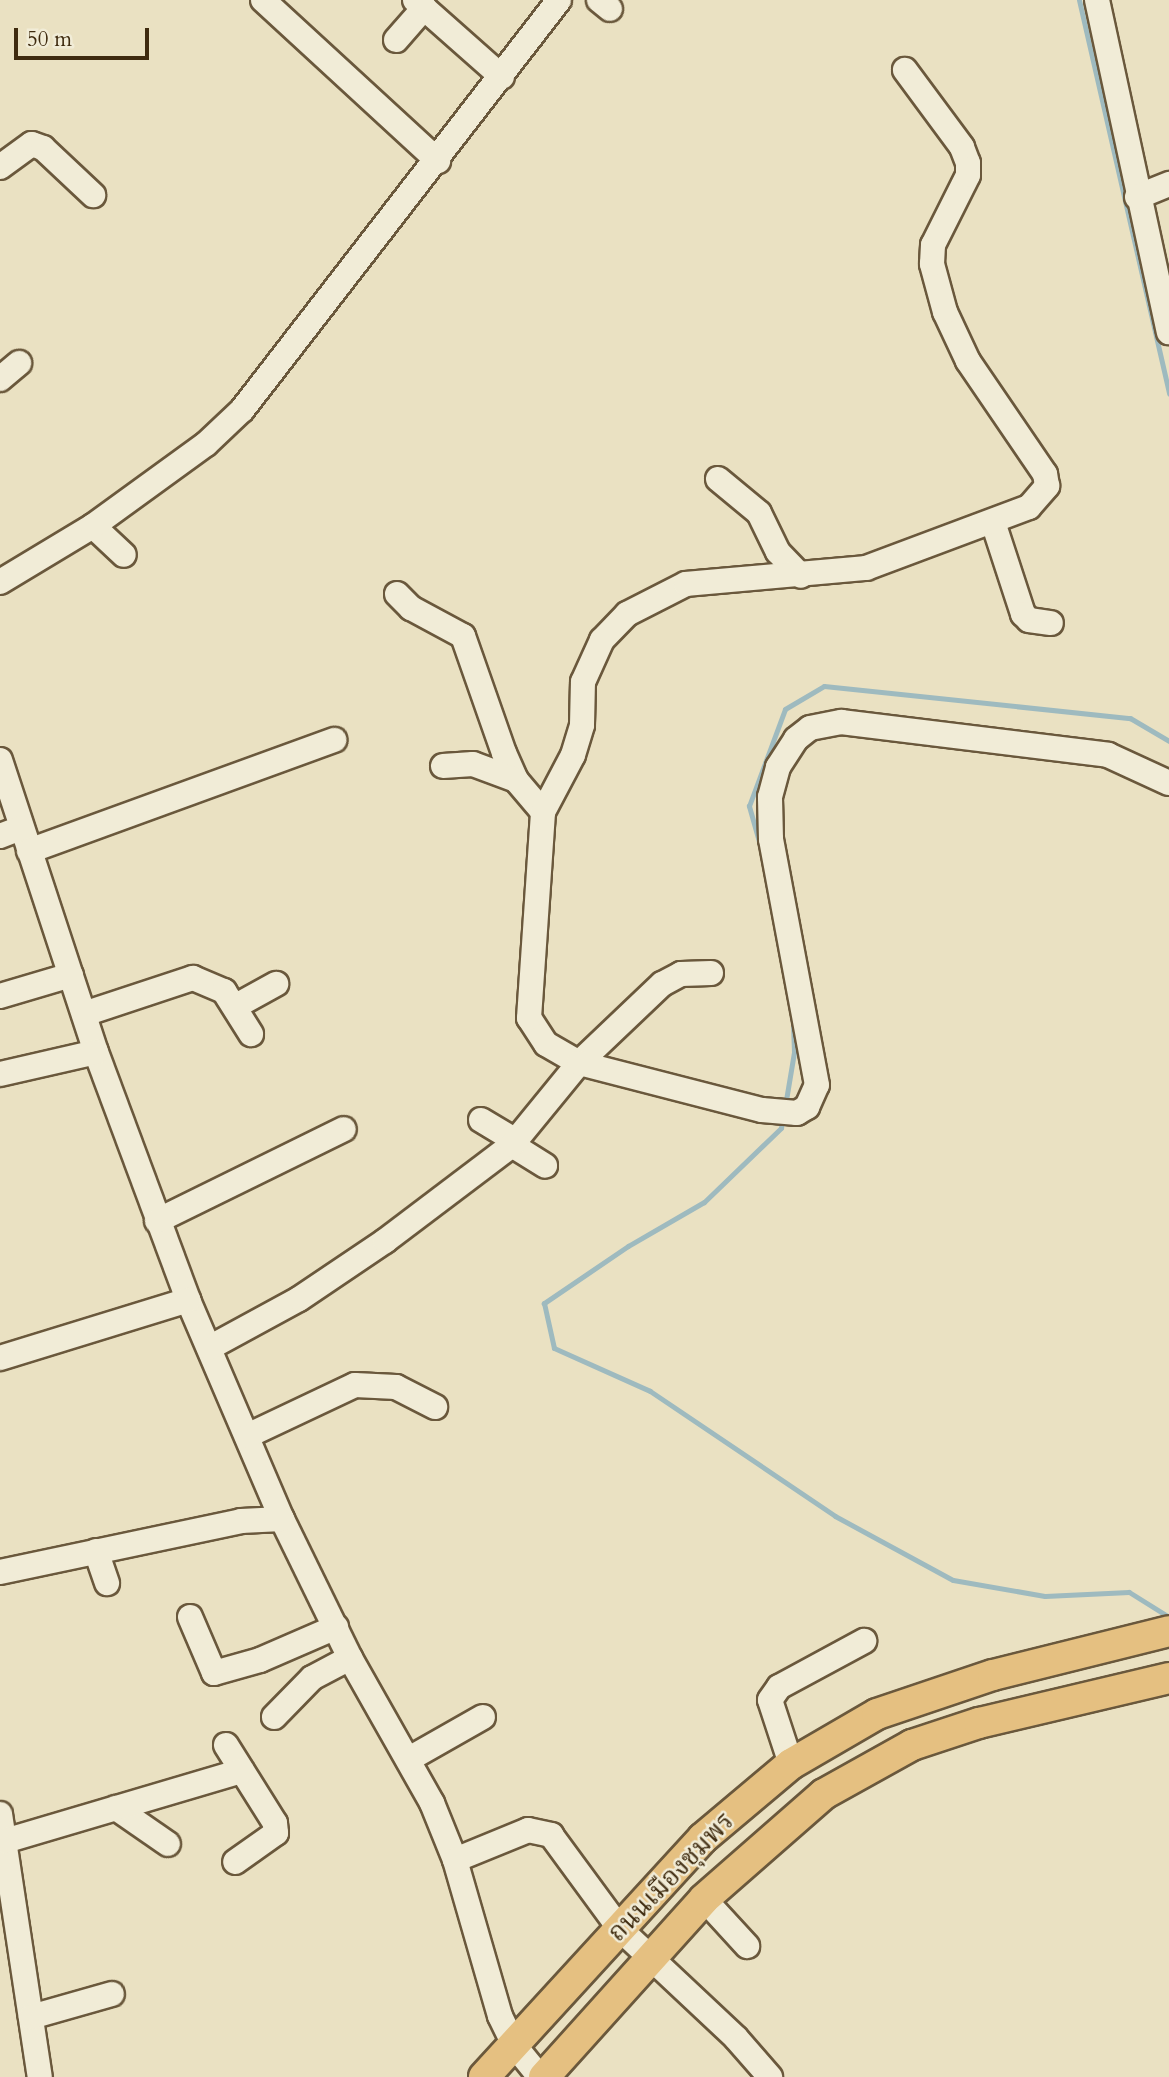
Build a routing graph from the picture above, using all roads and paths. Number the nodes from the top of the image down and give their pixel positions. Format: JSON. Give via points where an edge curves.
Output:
{"nodes":[{"id":1,"x":263,"y":0,"type":"edge"},
{"id":2,"x":559,"y":0,"type":"edge"},
{"id":3,"x":1097,"y":0,"type":"edge"},
{"id":4,"x":420,"y":4,"type":"edge"},
{"id":5,"x":396,"y":40,"type":"dead end"},
{"id":6,"x":905,"y":70,"type":"dead end"},
{"id":7,"x":502,"y":77,"type":"junction"},
{"id":8,"x":438,"y":161,"type":"junction"},
{"id":9,"x":0,"y":167,"type":"edge"},
{"id":10,"x":1169,"y":184,"type":"edge"},
{"id":11,"x":93,"y":195,"type":"dead end"},
{"id":12,"x":1137,"y":197,"type":"junction"},
{"id":13,"x":1169,"y":332,"type":"edge"},
{"id":14,"x":19,"y":363,"type":"dead end"},
{"id":15,"x":0,"y":379,"type":"edge"},
{"id":16,"x":718,"y":479,"type":"dead end"},
{"id":17,"x":993,"y":522,"type":"junction"},
{"id":18,"x":93,"y":526,"type":"junction"},
{"id":19,"x":124,"y":555,"type":"dead end"},
{"id":20,"x":801,"y":576,"type":"junction"},
{"id":21,"x":0,"y":583,"type":"edge"},
{"id":22,"x":397,"y":594,"type":"dead end"},
{"id":23,"x":1051,"y":623,"type":"dead end"},
{"id":24,"x":334,"y":740,"type":"dead end"},
{"id":25,"x":0,"y":760,"type":"edge"},
{"id":26,"x":443,"y":766,"type":"dead end"},
{"id":27,"x":516,"y":780,"type":"junction"},
{"id":28,"x":1169,"y":783,"type":"edge"},
{"id":29,"x":543,"y":812,"type":"junction"},
{"id":30,"x":17,"y":838,"type":"edge"},
{"id":31,"x":711,"y":973,"type":"dead end"},
{"id":32,"x":71,"y":975,"type":"junction"},
{"id":33,"x":276,"y":984,"type":"dead end"},
{"id":34,"x":0,"y":996,"type":"edge"},
{"id":35,"x":236,"y":1006,"type":"junction"},
{"id":36,"x":84,"y":1013,"type":"junction"},
{"id":37,"x":251,"y":1034,"type":"dead end"},
{"id":38,"x":96,"y":1052,"type":"junction"},
{"id":39,"x":579,"y":1063,"type":"junction"},
{"id":40,"x":0,"y":1074,"type":"edge"},
{"id":41,"x":481,"y":1120,"type":"dead end"},
{"id":42,"x":344,"y":1129,"type":"dead end"},
{"id":43,"x":514,"y":1143,"type":"junction"},
{"id":44,"x":545,"y":1166,"type":"dead end"},
{"id":45,"x":158,"y":1222,"type":"junction"},
{"id":46,"x":188,"y":1300,"type":"junction"},
{"id":47,"x":209,"y":1348,"type":"junction"},
{"id":48,"x":0,"y":1358,"type":"edge"},
{"id":49,"x":435,"y":1407,"type":"dead end"},
{"id":50,"x":247,"y":1436,"type":"junction"},
{"id":51,"x":282,"y":1519,"type":"junction"},
{"id":52,"x":96,"y":1551,"type":"junction"},
{"id":53,"x":0,"y":1572,"type":"edge"},
{"id":54,"x":107,"y":1583,"type":"dead end"},
{"id":55,"x":190,"y":1616,"type":"dead end"},
{"id":56,"x":336,"y":1627,"type":"junction"},
{"id":57,"x":1157,"y":1634,"type":"edge"},
{"id":58,"x":864,"y":1641,"type":"dead end"},
{"id":59,"x":350,"y":1658,"type":"junction"},
{"id":60,"x":1161,"y":1680,"type":"edge"},
{"id":61,"x":274,"y":1717,"type":"dead end"},
{"id":62,"x":483,"y":1717,"type":"dead end"},
{"id":63,"x":226,"y":1745,"type":"dead end"},
{"id":64,"x":409,"y":1759,"type":"junction"},
{"id":65,"x":791,"y":1764,"type":"junction"},
{"id":66,"x":242,"y":1772,"type":"junction"},
{"id":67,"x":116,"y":1808,"type":"junction"},
{"id":68,"x":0,"y":1814,"type":"edge"},
{"id":69,"x":5,"y":1841,"type":"junction"},
{"id":70,"x":168,"y":1844,"type":"dead end"},
{"id":71,"x":455,"y":1860,"type":"junction"},
{"id":72,"x":235,"y":1861,"type":"dead end"},
{"id":73,"x":704,"y":1899,"type":"junction"},
{"id":74,"x":620,"y":1929,"type":"junction"},
{"id":75,"x":747,"y":1946,"type":"dead end"},
{"id":76,"x":652,"y":1959,"type":"junction"},
{"id":77,"x":112,"y":1994,"type":"dead end"},
{"id":78,"x":31,"y":2017,"type":"junction"},
{"id":79,"x":514,"y":2045,"type":"junction"},
{"id":80,"x":40,"y":2077,"type":"edge"},
{"id":81,"x":484,"y":2077,"type":"edge"},
{"id":82,"x":542,"y":2077,"type":"edge"},
{"id":83,"x":770,"y":2077,"type":"edge"}],
"edges":[{"from":1,"to":8,"type":"street"},
{"from":2,"to":7,"type":"street"},
{"from":3,"to":12,"type":"street"},
{"from":4,"to":5,"type":"street"},
{"from":4,"to":7,"type":"street"},
{"from":6,"to":17,"type":"street","via":[[968,163],[968,175],[933,245],[932,264],[945,312],[968,361],[1045,474],[1047,486],[1042,497]]},
{"from":7,"to":8,"type":"street"},
{"from":8,"to":18,"type":"street","via":[[242,410],[206,444]]},
{"from":9,"to":11,"type":"street","via":[[32,144],[43,148]]},
{"from":10,"to":12,"type":"street"},
{"from":12,"to":13,"type":"street"},
{"from":14,"to":15,"type":"street"},
{"from":16,"to":20,"type":"street","via":[[759,513],[778,552]]},
{"from":17,"to":20,"type":"street","via":[[866,568]]},
{"from":17,"to":23,"type":"street","via":[[1023,614],[1029,620]]},
{"from":18,"to":19,"type":"street"},
{"from":18,"to":21,"type":"street"},
{"from":20,"to":29,"type":"street","via":[[686,584],[627,614],[590,660],[573,755]]},
{"from":22,"to":27,"type":"street","via":[[411,608],[463,636]]},
{"from":24,"to":30,"type":"street"},
{"from":25,"to":30,"type":"street"},
{"from":26,"to":27,"type":"street","via":[[474,764]]},
{"from":27,"to":29,"type":"street"},
{"from":28,"to":39,"type":"street","via":[[1108,755],[841,722],[810,728],[796,738],[778,766],[771,797],[771,839],[817,1085],[815,1096],[797,1113],[762,1110]]},
{"from":29,"to":39,"type":"street","via":[[529,1018],[547,1044]]},
{"from":30,"to":32,"type":"street"},
{"from":31,"to":39,"type":"street","via":[[681,974],[662,984]]},
{"from":32,"to":34,"type":"street"},
{"from":32,"to":36,"type":"street"},
{"from":33,"to":35,"type":"street"},
{"from":35,"to":36,"type":"street","via":[[212,983],[193,978]]},
{"from":35,"to":37,"type":"street"},
{"from":36,"to":38,"type":"street"},
{"from":38,"to":40,"type":"street"},
{"from":38,"to":45,"type":"street"},
{"from":39,"to":43,"type":"street"},
{"from":41,"to":43,"type":"street"},
{"from":42,"to":45,"type":"street"},
{"from":43,"to":44,"type":"street"},
{"from":43,"to":47,"type":"street","via":[[299,1299]]},
{"from":45,"to":46,"type":"street"},
{"from":46,"to":47,"type":"street"},
{"from":46,"to":48,"type":"street"},
{"from":47,"to":50,"type":"street"},
{"from":49,"to":50,"type":"street","via":[[396,1387],[355,1385]]},
{"from":50,"to":51,"type":"street"},
{"from":51,"to":52,"type":"street","via":[[241,1521]]},
{"from":51,"to":56,"type":"street"},
{"from":52,"to":53,"type":"street"},
{"from":52,"to":54,"type":"street"},
{"from":55,"to":56,"type":"street","via":[[214,1673],[260,1660]]},
{"from":56,"to":59,"type":"street"},
{"from":57,"to":65,"type":"main road","name":"ถนนเมืองชุมพร","via":[[993,1675],[877,1714]]},
{"from":58,"to":65,"type":"street","via":[[779,1687],[770,1700]]},
{"from":59,"to":61,"type":"street","via":[[312,1678]]},
{"from":59,"to":64,"type":"street"},
{"from":60,"to":73,"type":"main road","name":"ถนนเมืองชุมพร","via":[[979,1723],[912,1745],[824,1794]]},
{"from":62,"to":64,"type":"street"},
{"from":63,"to":66,"type":"street"},
{"from":64,"to":71,"type":"street"},
{"from":65,"to":74,"type":"main road","name":"ถนนเมืองชุมพร","via":[[703,1838]]},
{"from":66,"to":67,"type":"street"},
{"from":66,"to":72,"type":"street","via":[[275,1823],[276,1833]]},
{"from":67,"to":69,"type":"street"},
{"from":67,"to":70,"type":"street"},
{"from":68,"to":69,"type":"street"},
{"from":69,"to":78,"type":"street"},
{"from":71,"to":74,"type":"street","via":[[528,1830],[541,1830],[551,1835]]},
{"from":71,"to":79,"type":"street","via":[[500,2016]]},
{"from":73,"to":75,"type":"street"},
{"from":73,"to":76,"type":"main road","name":"ถนนเมืองชุมพร"},
{"from":74,"to":76,"type":"street"},
{"from":74,"to":79,"type":"main road","name":"ถนนเมืองชุมพร"},
{"from":76,"to":82,"type":"main road","name":"ถนนเมืองชุมพร"},
{"from":76,"to":83,"type":"street","via":[[736,2038]]},
{"from":77,"to":78,"type":"street"},
{"from":78,"to":80,"type":"street"},
{"from":79,"to":81,"type":"main road","name":"ถนนเมืองชุมพร"},
{"from":79,"to":82,"type":"street"}]}
